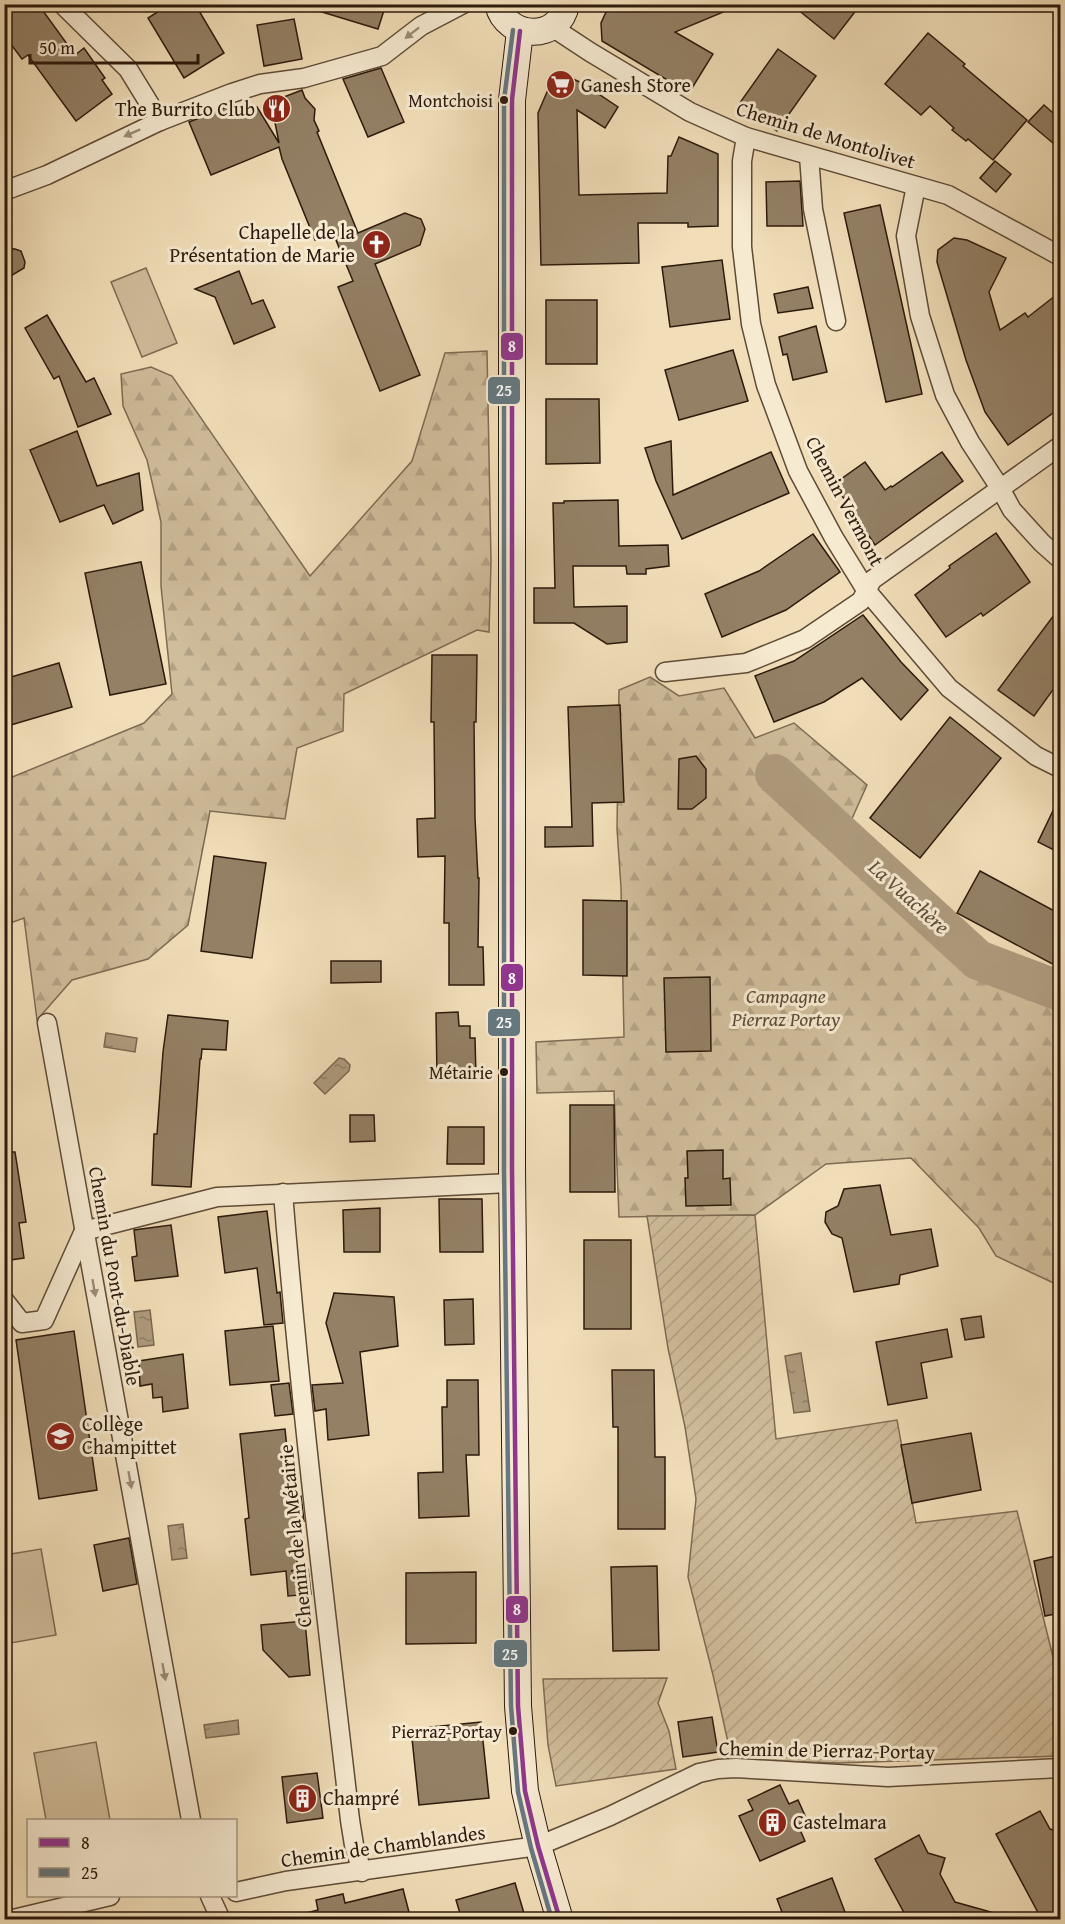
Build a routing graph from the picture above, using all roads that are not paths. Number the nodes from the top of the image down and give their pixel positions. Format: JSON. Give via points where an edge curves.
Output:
{"nodes":[{"id":1,"x":62,"y":4,"type":"edge"},
{"id":2,"x":463,"y":4,"type":"edge"},
{"id":3,"x":498,"y":4,"type":"edge"},
{"id":4,"x":566,"y":4,"type":"edge"},
{"id":5,"x":552,"y":27,"type":"junction"},
{"id":6,"x":520,"y":31,"type":"junction"},
{"id":7,"x":160,"y":121,"type":"junction"},
{"id":8,"x":746,"y":137,"type":"junction"},
{"id":9,"x":809,"y":156,"type":"junction"},
{"id":10,"x":916,"y":186,"type":"junction"},
{"id":11,"x":4,"y":191,"type":"edge"},
{"id":12,"x":1060,"y":256,"type":"edge"},
{"id":13,"x":836,"y":321,"type":"dead end"},
{"id":14,"x":1060,"y":446,"type":"edge"},
{"id":15,"x":1000,"y":488,"type":"junction"},
{"id":16,"x":1060,"y":559,"type":"edge"},
{"id":17,"x":866,"y":590,"type":"junction"},
{"id":18,"x":665,"y":672,"type":"dead end"},
{"id":19,"x":1060,"y":768,"type":"edge"},
{"id":20,"x":47,"y":1023,"type":"dead end"},
{"id":21,"x":512,"y":1183,"type":"junction"},
{"id":22,"x":283,"y":1193,"type":"junction"},
{"id":23,"x":84,"y":1231,"type":"junction"},
{"id":24,"x":4,"y":1299,"type":"edge"},
{"id":25,"x":1060,"y":1768,"type":"edge"},
{"id":26,"x":191,"y":1819,"type":"edge"},
{"id":27,"x":538,"y":1846,"type":"junction"},
{"id":28,"x":362,"y":1872,"type":"junction"},
{"id":29,"x":237,"y":1892,"type":"edge"},
{"id":30,"x":106,"y":1897,"type":"edge"},
{"id":31,"x":210,"y":1897,"type":"edge"},
{"id":32,"x":9,"y":1920,"type":"edge"},
{"id":33,"x":221,"y":1920,"type":"edge"},
{"id":34,"x":560,"y":1920,"type":"edge"}],
"edges":[{"from":1,"to":7,"type":"street","via":[[128,69]]},
{"from":2,"to":7,"type":"street","one_way":true,"via":[[421,26],[382,56],[304,78],[260,84]]},
{"from":3,"to":6,"type":"street","via":[[504,18]]},
{"from":4,"to":5,"type":"street"},
{"from":5,"to":6,"type":"street","via":[[538,32]]},
{"from":5,"to":8,"type":"street","name":"Chemin de Montolivet","via":[[690,112]]},
{"from":6,"to":21,"type":"street","via":[[512,100]]},
{"from":7,"to":11,"type":"street","one_way":true,"via":[[47,175]]},
{"from":8,"to":9,"type":"street","name":"Chemin de Montolivet"},
{"from":8,"to":17,"type":"street","name":"Chemin Vermont","via":[[742,161],[742,247],[751,324],[766,385],[798,471]]},
{"from":9,"to":10,"type":"street","name":"Chemin de Montolivet"},
{"from":9,"to":13,"type":"street","via":[[813,208]]},
{"from":10,"to":12,"type":"street","name":"Chemin de Montolivet","via":[[948,195]]},
{"from":10,"to":15,"type":"street","via":[[906,236],[920,316],[945,395]]},
{"from":14,"to":15,"type":"street"},
{"from":15,"to":16,"type":"street","via":[[1012,510]]},
{"from":15,"to":17,"type":"street","via":[[872,580]]},
{"from":17,"to":18,"type":"street","via":[[861,601],[805,639],[746,663]]},
{"from":17,"to":19,"type":"street","name":"Chemin Vermont","via":[[949,688],[1036,756]]},
{"from":20,"to":23,"type":"street","name":"Chemin du Pont-du-Diable"},
{"from":21,"to":22,"type":"street"},
{"from":21,"to":27,"type":"street","via":[[518,1706],[525,1791]]},
{"from":22,"to":23,"type":"street","via":[[217,1197]]},
{"from":22,"to":28,"type":"street","name":"Chemin de la Métairie","via":[[321,1575],[350,1820]]},
{"from":23,"to":24,"type":"street","via":[[44,1320],[22,1323]]},
{"from":23,"to":26,"type":"street","name":"Chemin du Pont-du-Diable","one_way":true},
{"from":25,"to":27,"type":"street","name":"Chemin de Pierraz-Portay","via":[[888,1777],[718,1769],[699,1773]]},
{"from":27,"to":28,"type":"street","name":"Chemin de Chamblandes"},
{"from":27,"to":34,"type":"street"},
{"from":28,"to":29,"type":"street","name":"Chemin de Chamblandes"},
{"from":30,"to":32,"type":"street"},
{"from":31,"to":33,"type":"street"}]}
